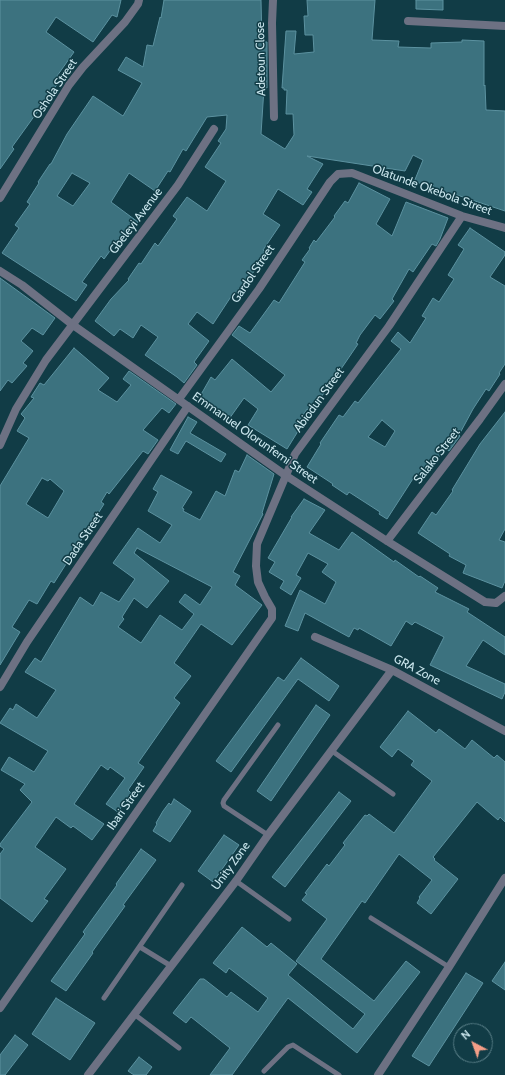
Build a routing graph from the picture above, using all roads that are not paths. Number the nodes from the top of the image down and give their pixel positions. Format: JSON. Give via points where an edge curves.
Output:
{"nodes":[{"id":1,"x":139,"y":0,"type":"edge"},
{"id":2,"x":274,"y":0,"type":"edge"},
{"id":3,"x":408,"y":21,"type":"dead end"},
{"id":4,"x":505,"y":26,"type":"edge"},
{"id":5,"x":274,"y":117,"type":"dead end"},
{"id":6,"x":214,"y":129,"type":"dead end"},
{"id":7,"x":352,"y":173,"type":"joint"},
{"id":8,"x":0,"y":198,"type":"edge"},
{"id":9,"x":462,"y":216,"type":"junction"},
{"id":10,"x":505,"y":228,"type":"edge"},
{"id":11,"x":0,"y":271,"type":"edge"},
{"id":12,"x":73,"y":325,"type":"junction"},
{"id":13,"x":505,"y":384,"type":"edge"},
{"id":14,"x":179,"y":399,"type":"junction"},
{"id":15,"x":188,"y":406,"type":"junction"},
{"id":16,"x":0,"y":445,"type":"edge"},
{"id":17,"x":285,"y":474,"type":"junction"},
{"id":18,"x":387,"y":541,"type":"junction"},
{"id":19,"x":505,"y":596,"type":"edge"},
{"id":20,"x":272,"y":618,"type":"joint"},
{"id":21,"x":315,"y":637,"type":"dead end"},
{"id":22,"x":392,"y":670,"type":"junction"},
{"id":23,"x":0,"y":687,"type":"edge"},
{"id":24,"x":278,"y":725,"type":"dead end"},
{"id":25,"x":505,"y":731,"type":"edge"},
{"id":26,"x":332,"y":751,"type":"junction"},
{"id":27,"x":393,"y":794,"type":"dead end"},
{"id":28,"x":268,"y":835,"type":"junction"},
{"id":29,"x":505,"y":878,"type":"edge"},
{"id":30,"x":236,"y":881,"type":"junction"},
{"id":31,"x":182,"y":885,"type":"dead end"},
{"id":32,"x":371,"y":918,"type":"dead end"},
{"id":33,"x":289,"y":919,"type":"dead end"},
{"id":34,"x":140,"y":946,"type":"junction"},
{"id":35,"x":171,"y":966,"type":"junction"},
{"id":36,"x":449,"y":967,"type":"junction"},
{"id":37,"x":104,"y":998,"type":"dead end"},
{"id":38,"x":0,"y":1008,"type":"edge"},
{"id":39,"x":134,"y":1014,"type":"junction"},
{"id":40,"x":179,"y":1048,"type":"dead end"},
{"id":41,"x":264,"y":1071,"type":"dead end"},
{"id":42,"x":88,"y":1075,"type":"edge"},
{"id":43,"x":339,"y":1075,"type":"edge"},
{"id":44,"x":378,"y":1075,"type":"edge"}],
"edges":[{"from":1,"to":8,"type":"street","name":"Oshola Street","via":[[125,22],[69,85]]},
{"from":2,"to":5,"type":"street","name":"Adetoun Close"},
{"from":3,"to":4,"type":"street"},
{"from":6,"to":12,"type":"street","name":"Gbeleyi Avenue","via":[[178,185]]},
{"from":7,"to":9,"type":"street","name":"Olatunde Okebola Street"},
{"from":7,"to":14,"type":"street","name":"Gardol Street","via":[[338,174],[330,182],[258,289]]},
{"from":9,"to":10,"type":"street","name":"Olatunde Okebola Street"},
{"from":9,"to":17,"type":"street","name":"Abiodun Street","via":[[389,326],[295,454]]},
{"from":11,"to":12,"type":"street","name":"Emmanuel Olorunfemi Street"},
{"from":12,"to":14,"type":"street","name":"Emmanuel Olorunfemi Street"},
{"from":12,"to":16,"type":"street","name":"Gbeleyi Avenue","via":[[46,360],[16,409]]},
{"from":13,"to":18,"type":"street","name":"Salako Street"},
{"from":14,"to":15,"type":"street","name":"Emmanuel Olorunfemi Street"},
{"from":15,"to":17,"type":"street","name":"Emmanuel Olorunfemi Street"},
{"from":15,"to":23,"type":"street","name":"Dada Street","via":[[27,642]]},
{"from":17,"to":18,"type":"street","name":"Emmanuel Olorunfemi Street"},
{"from":17,"to":20,"type":"street","name":"Abiodun Street","via":[[257,544],[258,582],[272,609]]},
{"from":18,"to":19,"type":"street","name":"Emmanuel Olorunfemi Street","via":[[485,602],[496,603]]},
{"from":20,"to":38,"type":"street","name":"Ibari Street"},
{"from":21,"to":22,"type":"street","name":"GRA Zone"},
{"from":22,"to":25,"type":"street","name":"GRA Zone"},
{"from":22,"to":26,"type":"street","name":"Unity Zone"},
{"from":24,"to":28,"type":"lane","via":[[223,803]]},
{"from":26,"to":27,"type":"lane"},
{"from":26,"to":28,"type":"street","name":"Unity Zone"},
{"from":28,"to":30,"type":"street","name":"Unity Zone"},
{"from":29,"to":36,"type":"street"},
{"from":30,"to":33,"type":"lane"},
{"from":30,"to":35,"type":"street","name":"Unity Zone"},
{"from":31,"to":34,"type":"lane"},
{"from":32,"to":36,"type":"lane"},
{"from":34,"to":35,"type":"lane"},
{"from":34,"to":37,"type":"lane"},
{"from":35,"to":39,"type":"street","name":"Unity Zone"},
{"from":36,"to":44,"type":"street"},
{"from":39,"to":40,"type":"lane"},
{"from":39,"to":42,"type":"street","name":"Unity Zone"},
{"from":41,"to":43,"type":"lane","via":[[288,1047],[293,1046]]}]}
